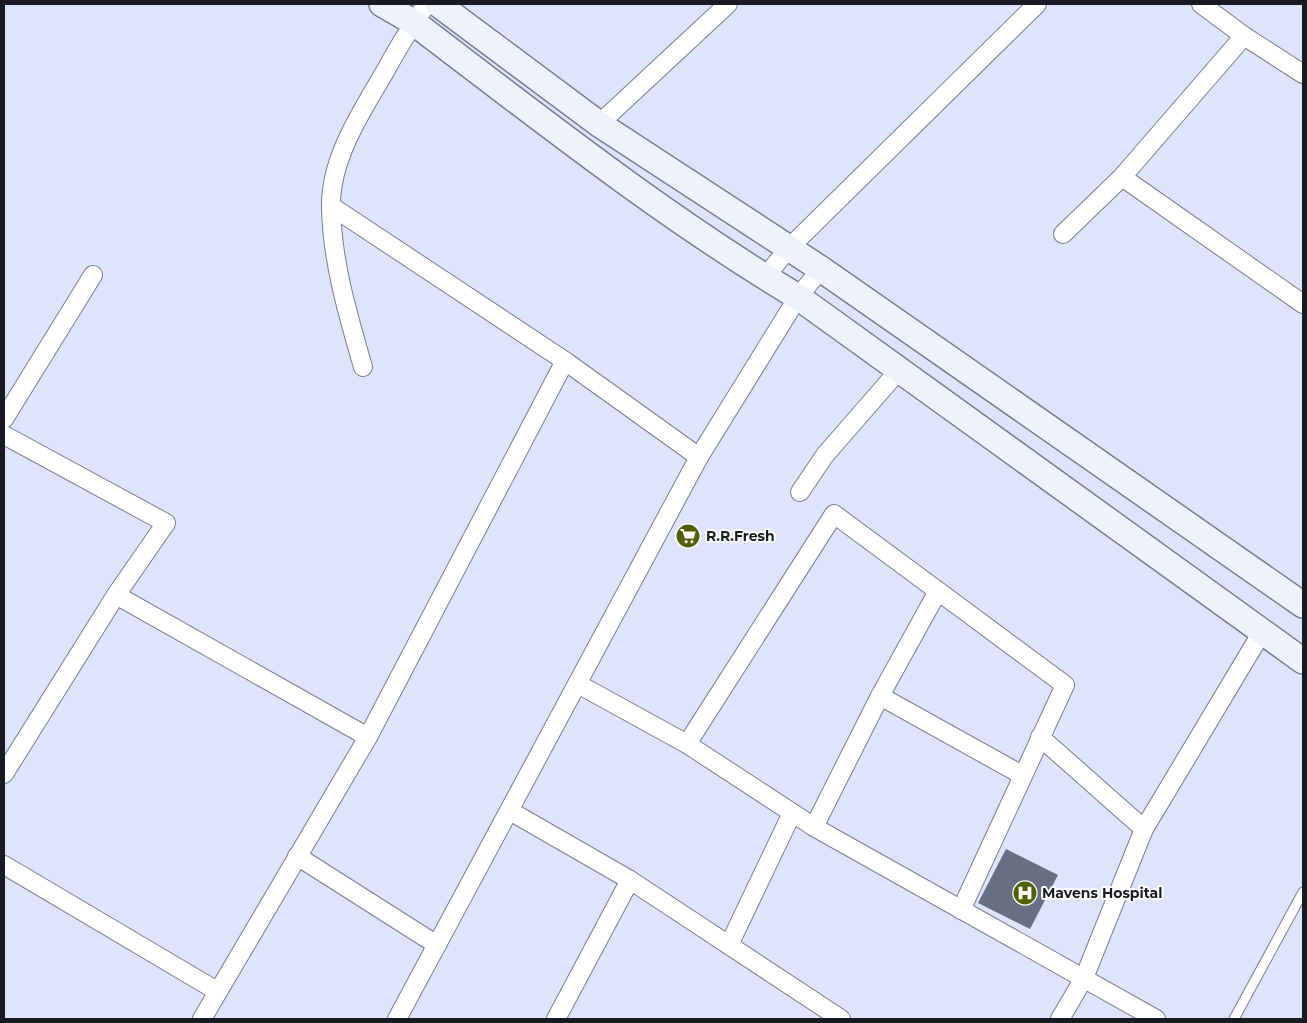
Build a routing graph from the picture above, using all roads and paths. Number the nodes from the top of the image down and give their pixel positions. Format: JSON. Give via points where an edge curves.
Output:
{"nodes":[{"id":1,"x":382,"y":4,"type":"edge"},
{"id":2,"x":438,"y":4,"type":"edge"},
{"id":3,"x":728,"y":4,"type":"edge"},
{"id":4,"x":1037,"y":4,"type":"edge"},
{"id":5,"x":1201,"y":4,"type":"edge"},
{"id":6,"x":420,"y":13,"type":"edge"},
{"id":7,"x":1244,"y":36,"type":"junction"},
{"id":8,"x":1303,"y":74,"type":"edge"},
{"id":9,"x":599,"y":124,"type":"junction"},
{"id":10,"x":1122,"y":177,"type":"junction"},
{"id":11,"x":331,"y":206,"type":"junction"},
{"id":12,"x":1062,"y":234,"type":"dead end"},
{"id":13,"x":788,"y":249,"type":"junction"},
{"id":14,"x":821,"y":269,"type":"junction"},
{"id":15,"x":93,"y":275,"type":"dead end"},
{"id":16,"x":765,"y":277,"type":"junction"},
{"id":17,"x":798,"y":297,"type":"junction"},
{"id":18,"x":1303,"y":304,"type":"edge"},
{"id":19,"x":565,"y":360,"type":"junction"},
{"id":20,"x":363,"y":367,"type":"dead end"},
{"id":21,"x":900,"y":369,"type":"junction"},
{"id":22,"x":4,"y":419,"type":"edge"},
{"id":23,"x":4,"y":435,"type":"edge"},
{"id":24,"x":699,"y":457,"type":"junction"},
{"id":25,"x":800,"y":492,"type":"dead end"},
{"id":26,"x":938,"y":591,"type":"junction"},
{"id":27,"x":116,"y":596,"type":"junction"},
{"id":28,"x":1303,"y":604,"type":"edge"},
{"id":29,"x":1262,"y":632,"type":"junction"},
{"id":30,"x":1303,"y":661,"type":"edge"},
{"id":31,"x":578,"y":684,"type":"junction"},
{"id":32,"x":880,"y":696,"type":"junction"},
{"id":33,"x":368,"y":737,"type":"junction"},
{"id":34,"x":1040,"y":737,"type":"junction"},
{"id":35,"x":687,"y":744,"type":"junction"},
{"id":36,"x":4,"y":774,"type":"edge"},
{"id":37,"x":1022,"y":775,"type":"junction"},
{"id":38,"x":510,"y":810,"type":"junction"},
{"id":39,"x":792,"y":813,"type":"junction"},
{"id":40,"x":814,"y":827,"type":"junction"},
{"id":41,"x":1144,"y":828,"type":"junction"},
{"id":42,"x":297,"y":856,"type":"junction"},
{"id":43,"x":4,"y":866,"type":"edge"},
{"id":44,"x":630,"y":880,"type":"junction"},
{"id":45,"x":1303,"y":892,"type":"edge"},
{"id":46,"x":961,"y":910,"type":"junction"},
{"id":47,"x":437,"y":945,"type":"junction"},
{"id":48,"x":729,"y":945,"type":"junction"},
{"id":49,"x":1084,"y":978,"type":"junction"},
{"id":50,"x":217,"y":991,"type":"junction"},
{"id":51,"x":202,"y":1019,"type":"edge"},
{"id":52,"x":397,"y":1019,"type":"edge"},
{"id":53,"x":556,"y":1019,"type":"edge"},
{"id":54,"x":841,"y":1019,"type":"edge"},
{"id":55,"x":1060,"y":1019,"type":"edge"},
{"id":56,"x":1156,"y":1019,"type":"edge"},
{"id":57,"x":1234,"y":1019,"type":"edge"}],
"edges":[{"from":1,"to":6,"type":"street"},
{"from":2,"to":9,"type":"street"},
{"from":3,"to":9,"type":"street"},
{"from":4,"to":13,"type":"street"},
{"from":5,"to":7,"type":"street"},
{"from":6,"to":11,"type":"street","via":[[353,126],[335,175]]},
{"from":6,"to":16,"type":"street","via":[[586,154]]},
{"from":7,"to":8,"type":"street"},
{"from":7,"to":10,"type":"street"},
{"from":9,"to":13,"type":"street"},
{"from":10,"to":12,"type":"street"},
{"from":10,"to":18,"type":"street"},
{"from":11,"to":19,"type":"street"},
{"from":11,"to":20,"type":"street","via":[[342,296]]},
{"from":13,"to":14,"type":"street"},
{"from":13,"to":16,"type":"street"},
{"from":14,"to":17,"type":"street"},
{"from":14,"to":28,"type":"street"},
{"from":15,"to":22,"type":"street"},
{"from":16,"to":17,"type":"street"},
{"from":17,"to":21,"type":"street"},
{"from":17,"to":24,"type":"street"},
{"from":19,"to":24,"type":"street"},
{"from":19,"to":33,"type":"street"},
{"from":21,"to":25,"type":"street","via":[[826,455]]},
{"from":21,"to":29,"type":"street"},
{"from":23,"to":27,"type":"street","via":[[166,523]]},
{"from":24,"to":31,"type":"street"},
{"from":26,"to":32,"type":"street"},
{"from":26,"to":34,"type":"street","via":[[1065,685]]},
{"from":26,"to":35,"type":"street","via":[[834,514]]},
{"from":27,"to":33,"type":"street"},
{"from":27,"to":36,"type":"street"},
{"from":29,"to":30,"type":"street"},
{"from":29,"to":41,"type":"street"},
{"from":31,"to":35,"type":"street"},
{"from":31,"to":38,"type":"street"},
{"from":32,"to":37,"type":"street"},
{"from":32,"to":40,"type":"street"},
{"from":33,"to":42,"type":"street"},
{"from":34,"to":37,"type":"street"},
{"from":34,"to":41,"type":"street"},
{"from":35,"to":39,"type":"street"},
{"from":37,"to":46,"type":"street"},
{"from":38,"to":44,"type":"street"},
{"from":38,"to":47,"type":"street"},
{"from":39,"to":40,"type":"street"},
{"from":39,"to":48,"type":"street"},
{"from":40,"to":46,"type":"street"},
{"from":41,"to":49,"type":"street"},
{"from":42,"to":47,"type":"street"},
{"from":42,"to":50,"type":"street"},
{"from":43,"to":50,"type":"street"},
{"from":44,"to":48,"type":"street"},
{"from":44,"to":53,"type":"street"},
{"from":45,"to":57,"type":"lane"},
{"from":46,"to":49,"type":"street"},
{"from":47,"to":52,"type":"street"},
{"from":48,"to":54,"type":"street"},
{"from":49,"to":55,"type":"street"},
{"from":49,"to":56,"type":"street"},
{"from":50,"to":51,"type":"street"}]}
